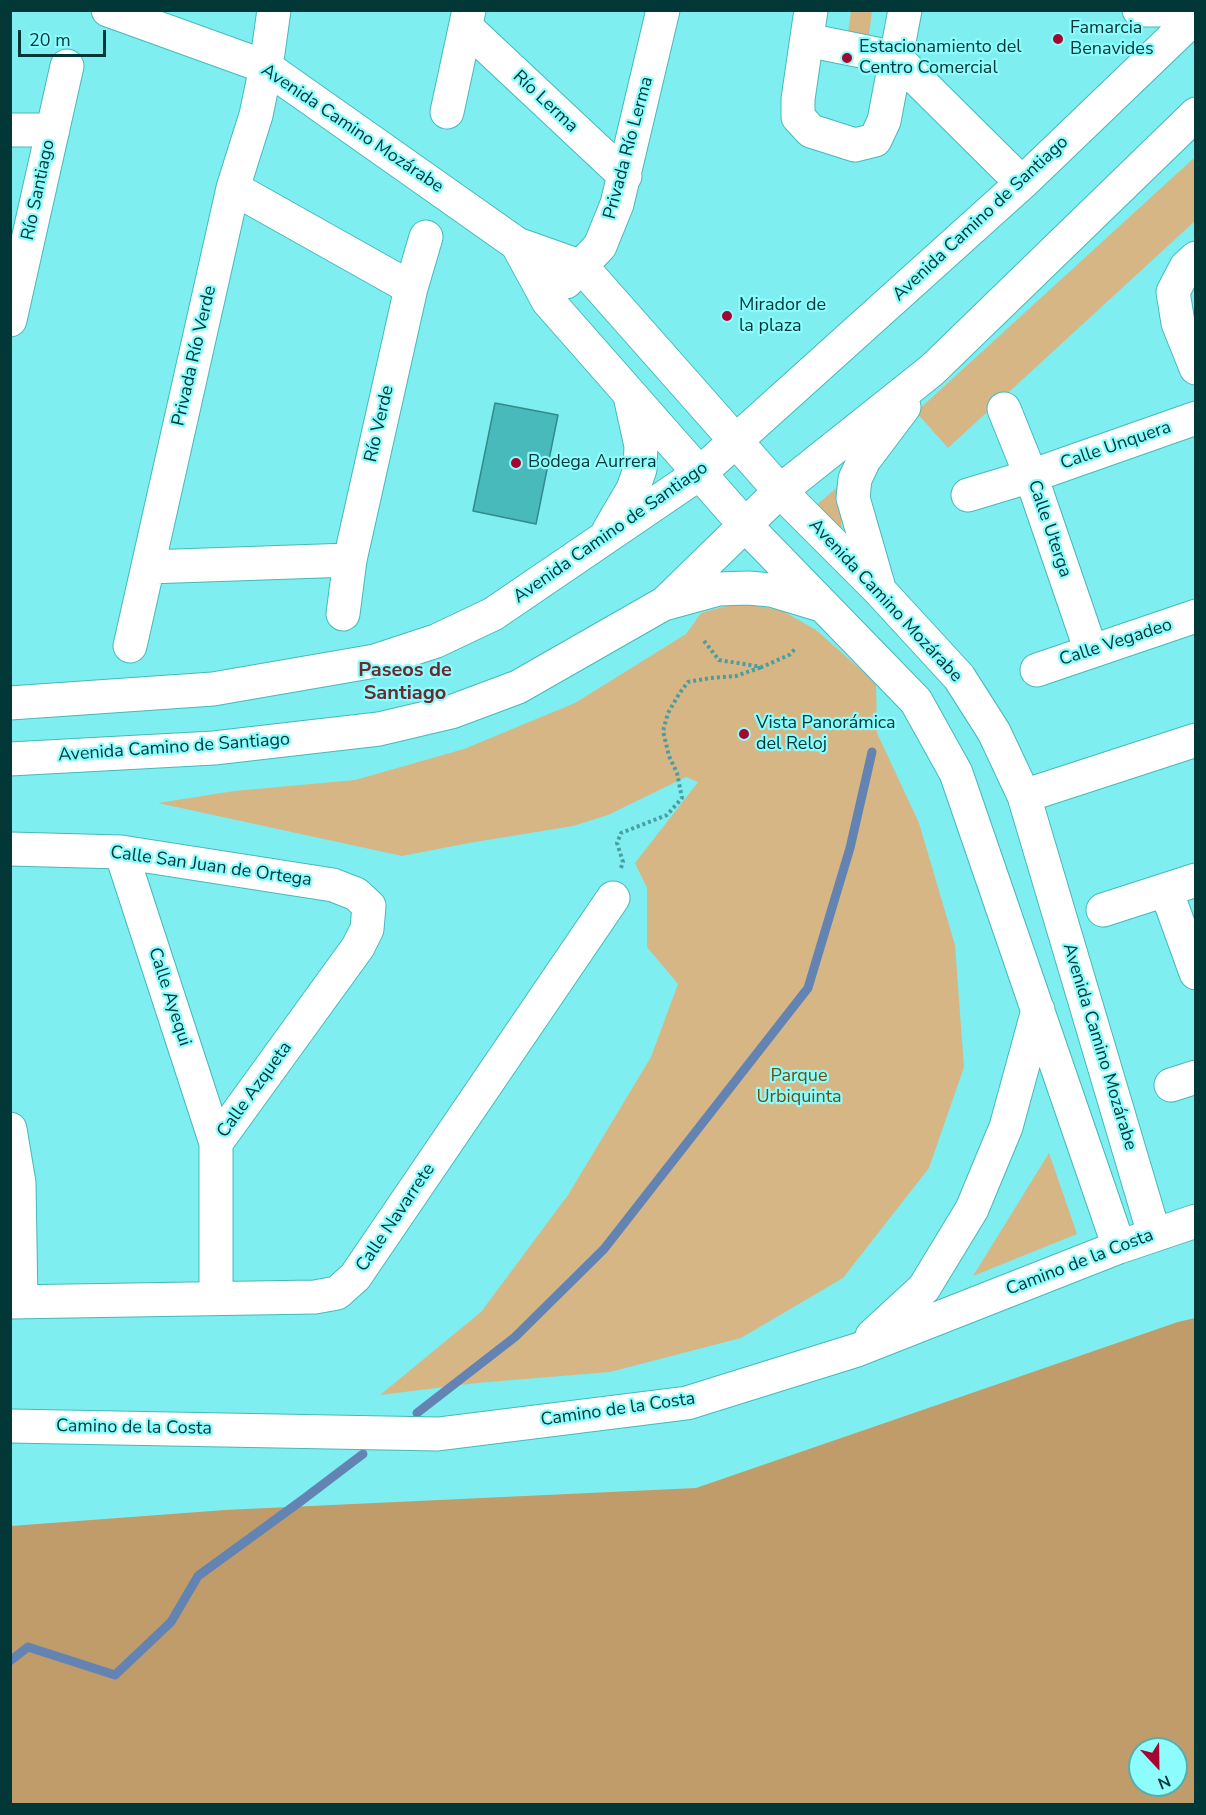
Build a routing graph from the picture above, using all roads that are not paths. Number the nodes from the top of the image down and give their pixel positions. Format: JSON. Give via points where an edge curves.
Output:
{"nodes":[{"id":1,"x":108,"y":10,"type":"edge"},
{"id":2,"x":274,"y":10,"type":"edge"},
{"id":3,"x":663,"y":10,"type":"edge"},
{"id":4,"x":905,"y":10,"type":"edge"},
{"id":5,"x":1139,"y":10,"type":"edge"},
{"id":6,"x":1161,"y":10,"type":"edge"},
{"id":7,"x":1196,"y":16,"type":"edge"},
{"id":8,"x":467,"y":19,"type":"edge"},
{"id":9,"x":809,"y":25,"type":"edge"},
{"id":10,"x":896,"y":58,"type":"junction"},
{"id":11,"x":67,"y":66,"type":"dead end"},
{"id":12,"x":266,"y":67,"type":"junction"},
{"id":13,"x":447,"y":112,"type":"dead end"},
{"id":14,"x":1196,"y":114,"type":"edge"},
{"id":15,"x":10,"y":130,"type":"edge"},
{"id":16,"x":52,"y":130,"type":"junction"},
{"id":17,"x":625,"y":176,"type":"junction"},
{"id":18,"x":1022,"y":183,"type":"junction"},
{"id":19,"x":232,"y":188,"type":"junction"},
{"id":20,"x":426,"y":237,"type":"dead end"},
{"id":21,"x":518,"y":244,"type":"junction"},
{"id":22,"x":1196,"y":258,"type":"edge"},
{"id":23,"x":582,"y":267,"type":"junction"},
{"id":24,"x":411,"y":288,"type":"junction"},
{"id":25,"x":548,"y":300,"type":"junction"},
{"id":26,"x":10,"y":320,"type":"edge"},
{"id":27,"x":1196,"y":368,"type":"edge"},
{"id":28,"x":932,"y":370,"type":"junction"},
{"id":29,"x":630,"y":394,"type":"junction"},
{"id":30,"x":1004,"y":409,"type":"dead end"},
{"id":31,"x":1196,"y":418,"type":"edge"},
{"id":32,"x":736,"y":441,"type":"junction"},
{"id":33,"x":700,"y":473,"type":"junction"},
{"id":34,"x":1031,"y":476,"type":"junction"},
{"id":35,"x":780,"y":491,"type":"junction"},
{"id":36,"x":968,"y":495,"type":"dead end"},
{"id":37,"x":745,"y":525,"type":"junction"},
{"id":38,"x":603,"y":539,"type":"junction"},
{"id":39,"x":350,"y":560,"type":"junction"},
{"id":40,"x":148,"y":567,"type":"junction"},
{"id":41,"x":879,"y":590,"type":"junction"},
{"id":42,"x":665,"y":603,"type":"junction"},
{"id":43,"x":825,"y":606,"type":"junction"},
{"id":44,"x":343,"y":614,"type":"dead end"},
{"id":45,"x":1196,"y":616,"type":"edge"},
{"id":46,"x":130,"y":646,"type":"dead end"},
{"id":47,"x":1091,"y":651,"type":"junction"},
{"id":48,"x":1037,"y":670,"type":"dead end"},
{"id":49,"x":10,"y":703,"type":"edge"},
{"id":50,"x":1196,"y":740,"type":"edge"},
{"id":51,"x":10,"y":759,"type":"edge"},
{"id":52,"x":1024,"y":796,"type":"junction"},
{"id":53,"x":10,"y":849,"type":"edge"},
{"id":54,"x":121,"y":852,"type":"junction"},
{"id":55,"x":1181,"y":885,"type":"edge"},
{"id":56,"x":614,"y":898,"type":"road end"},
{"id":57,"x":369,"y":906,"type":"joint"},
{"id":58,"x":1103,"y":910,"type":"dead end"},
{"id":59,"x":1196,"y":972,"type":"edge"},
{"id":60,"x":1038,"y":1010,"type":"junction"},
{"id":61,"x":10,"y":1129,"type":"edge"},
{"id":62,"x":216,"y":1143,"type":"junction"},
{"id":63,"x":1196,"y":1221,"type":"edge"},
{"id":64,"x":1154,"y":1234,"type":"junction"},
{"id":65,"x":1119,"y":1247,"type":"junction"},
{"id":66,"x":216,"y":1298,"type":"junction"},
{"id":67,"x":16,"y":1302,"type":"edge"},
{"id":68,"x":857,"y":1350,"type":"junction"},
{"id":69,"x":10,"y":1426,"type":"edge"}],
"edges":[{"from":1,"to":12,"type":"street","name":"Avenida Camino Mozárabe"},
{"from":2,"to":12,"type":"street","name":"Privada Río Verde"},
{"from":3,"to":17,"type":"street","name":"Privada Río Lerma"},
{"from":4,"to":10,"type":"street"},
{"from":5,"to":6,"type":"street"},
{"from":7,"to":18,"type":"street","name":"Avenida Camino de Santiago"},
{"from":8,"to":13,"type":"street"},
{"from":8,"to":17,"type":"street","name":"Río Lerma"},
{"from":9,"to":10,"type":"street"},
{"from":9,"to":10,"type":"street","via":[[798,117],[811,131],[855,145],[875,140],[884,121]]},
{"from":10,"to":18,"type":"street"},
{"from":11,"to":16,"type":"street","name":"Río Santiago"},
{"from":12,"to":19,"type":"street","name":"Privada Río Verde","via":[[256,115]]},
{"from":12,"to":21,"type":"street","name":"Avenida Camino Mozárabe"},
{"from":14,"to":28,"type":"street","name":"Avenida Camino de Santiago"},
{"from":15,"to":16,"type":"street","name":"Río Santiago"},
{"from":16,"to":26,"type":"street","name":"Río Santiago"},
{"from":17,"to":23,"type":"street","name":"Privada Río Lerma","via":[[600,246]]},
{"from":18,"to":32,"type":"street","name":"Avenida Camino de Santiago"},
{"from":19,"to":24,"type":"street"},
{"from":19,"to":40,"type":"street","name":"Privada Río Verde"},
{"from":20,"to":24,"type":"street","name":"Río Verde"},
{"from":21,"to":23,"type":"street","name":"Avenida Camino Mozárabe"},
{"from":21,"to":25,"type":"street","name":"Avenida Camino Mozárabe"},
{"from":22,"to":27,"type":"street","via":[[1186,267],[1173,292],[1178,323]]},
{"from":23,"to":25,"type":"street","name":"Privada Río Lerma"},
{"from":23,"to":32,"type":"street","name":"Avenida Camino Mozárabe"},
{"from":24,"to":39,"type":"street","name":"Río Verde"},
{"from":25,"to":29,"type":"street","name":"Avenida Camino Mozárabe"},
{"from":28,"to":35,"type":"street","name":"Avenida Camino de Santiago"},
{"from":28,"to":41,"type":"street","via":[[864,460],[855,479],[853,498]]},
{"from":29,"to":33,"type":"street","name":"Avenida Camino Mozárabe"},
{"from":29,"to":38,"type":"street","via":[[641,446],[640,469],[633,489]]},
{"from":30,"to":34,"type":"street","name":"Calle Uterga"},
{"from":31,"to":34,"type":"street","name":"Calle Unquera"},
{"from":32,"to":33,"type":"street","name":"Avenida Camino de Santiago"},
{"from":32,"to":35,"type":"street","name":"Avenida Camino Mozárabe"},
{"from":33,"to":37,"type":"street","name":"Avenida Camino Mozárabe"},
{"from":33,"to":38,"type":"street","name":"Avenida Camino de Santiago"},
{"from":34,"to":36,"type":"street","name":"Calle Unquera"},
{"from":34,"to":47,"type":"street","name":"Calle Uterga"},
{"from":35,"to":37,"type":"street","name":"Avenida Camino de Santiago"},
{"from":35,"to":41,"type":"street","name":"Avenida Camino Mozárabe"},
{"from":37,"to":42,"type":"street","name":"Avenida Camino de Santiago"},
{"from":37,"to":43,"type":"street","name":"Avenida Camino Mozárabe"},
{"from":38,"to":49,"type":"street","name":"Avenida Camino de Santiago","via":[[493,614],[436,641],[375,661],[213,689]]},
{"from":39,"to":40,"type":"street"},
{"from":39,"to":44,"type":"street","name":"Río Verde"},
{"from":40,"to":46,"type":"street","name":"Privada Río Verde"},
{"from":41,"to":52,"type":"street","name":"Avenida Camino Mozárabe","via":[[959,677],[994,732]]},
{"from":42,"to":43,"type":"street","via":[[718,589],[748,588],[771,590]]},
{"from":42,"to":51,"type":"street","name":"Avenida Camino de Santiago","via":[[518,687],[451,712],[379,729],[214,748]]},
{"from":43,"to":60,"type":"street","name":"Avenida Camino Mozárabe","via":[[916,701],[956,773]]},
{"from":45,"to":47,"type":"street","name":"Calle Vegadeo"},
{"from":47,"to":48,"type":"street","name":"Calle Vegadeo"},
{"from":50,"to":52,"type":"street"},
{"from":52,"to":64,"type":"street","name":"Avenida Camino Mozárabe"},
{"from":53,"to":54,"type":"street","name":"Calle San Juan de Ortega"},
{"from":54,"to":57,"type":"street","name":"Calle San Juan de Ortega","via":[[333,885],[356,894]]},
{"from":54,"to":62,"type":"street","name":"Calle Ayequi"},
{"from":55,"to":58,"type":"street"},
{"from":55,"to":59,"type":"street"},
{"from":56,"to":66,"type":"street","name":"Calle Navarrete","via":[[356,1277],[337,1293]]},
{"from":57,"to":62,"type":"street","name":"Calle Azqueta","via":[[367,929],[358,947]]},
{"from":60,"to":65,"type":"street","name":"Avenida Camino Mozárabe"},
{"from":60,"to":68,"type":"street","via":[[1006,1127],[972,1209],[924,1288]]},
{"from":61,"to":67,"type":"street","via":[[19,1183]]},
{"from":62,"to":66,"type":"street","name":"Calle Azqueta"},
{"from":63,"to":64,"type":"street","name":"Camino de la Costa"},
{"from":64,"to":65,"type":"street","name":"Camino de la Costa"},
{"from":65,"to":68,"type":"street","name":"Camino de la Costa"},
{"from":66,"to":67,"type":"street","name":"Calle Navarrete"},
{"from":68,"to":69,"type":"street","name":"Camino de la Costa","via":[[687,1403],[438,1434]]}]}
